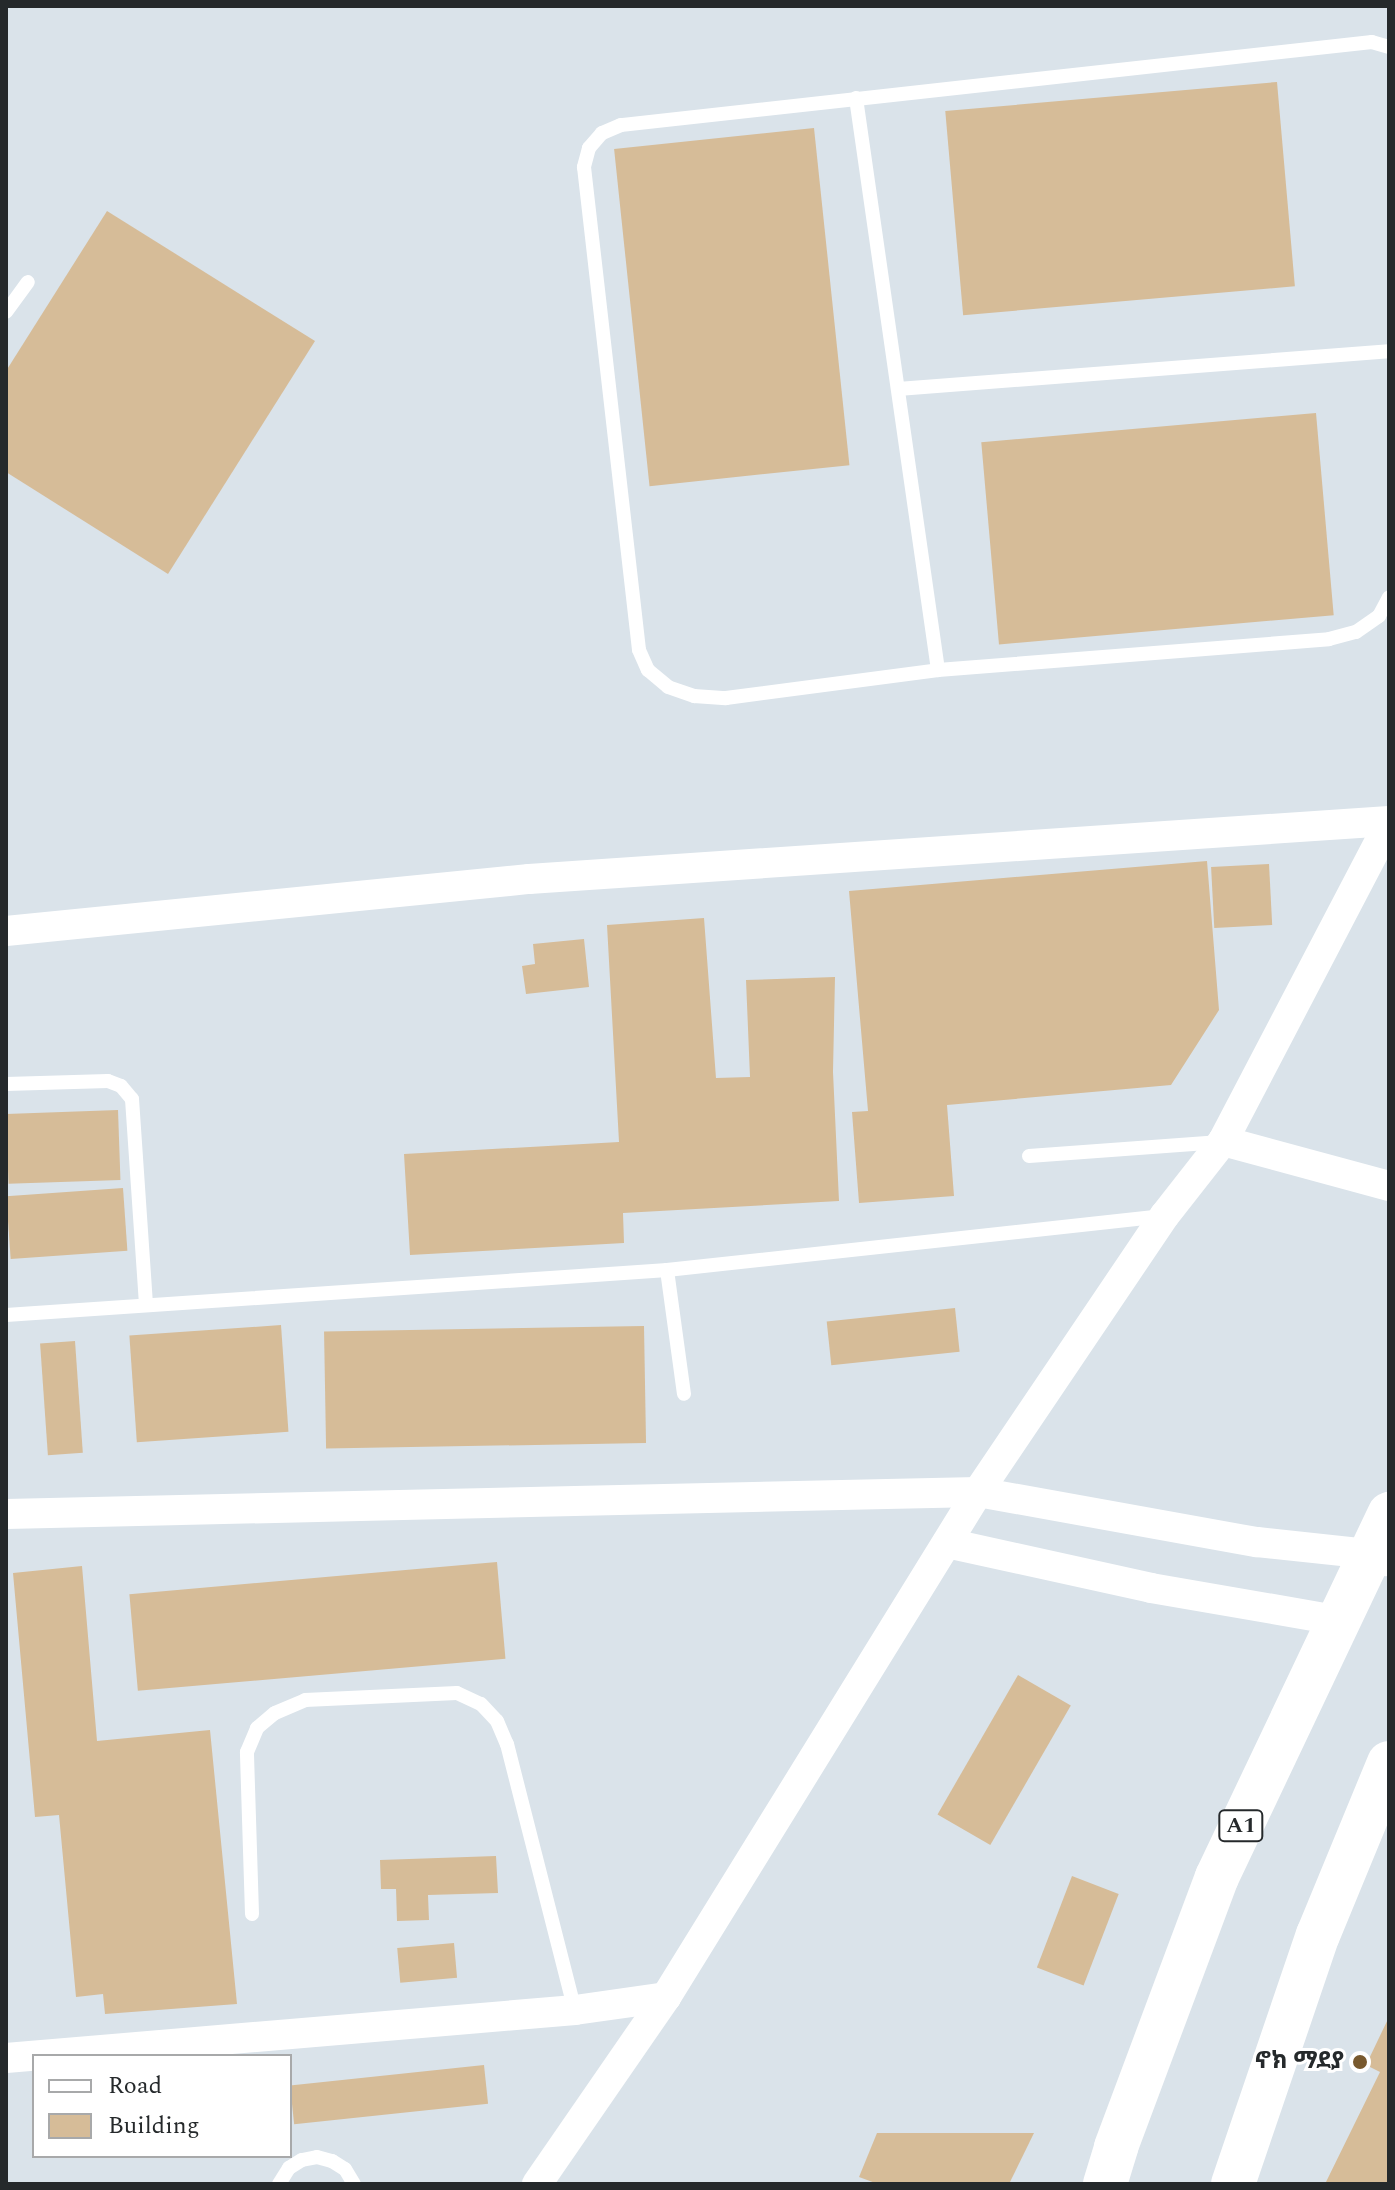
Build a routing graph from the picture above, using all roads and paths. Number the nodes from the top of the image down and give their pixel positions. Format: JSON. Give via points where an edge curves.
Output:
{"nodes":[{"id":1,"x":1389,"y":47,"type":"edge"},
{"id":2,"x":856,"y":98,"type":"junction"},
{"id":3,"x":28,"y":282,"type":"dead end"},
{"id":4,"x":6,"y":312,"type":"edge"},
{"id":5,"x":1389,"y":351,"type":"edge"},
{"id":6,"x":898,"y":389,"type":"junction"},
{"id":7,"x":1389,"y":597,"type":"edge"},
{"id":8,"x":938,"y":670,"type":"junction"},
{"id":9,"x":1389,"y":823,"type":"edge"},
{"id":10,"x":6,"y":931,"type":"edge"},
{"id":11,"x":6,"y":1084,"type":"edge"},
{"id":12,"x":1223,"y":1141,"type":"junction"},
{"id":13,"x":1029,"y":1156,"type":"dead end"},
{"id":14,"x":1389,"y":1186,"type":"edge"},
{"id":15,"x":1165,"y":1215,"type":"junction"},
{"id":16,"x":667,"y":1270,"type":"junction"},
{"id":17,"x":146,"y":1305,"type":"junction"},
{"id":18,"x":6,"y":1315,"type":"edge"},
{"id":19,"x":684,"y":1394,"type":"dead end"},
{"id":20,"x":978,"y":1492,"type":"junction"},
{"id":21,"x":6,"y":1514,"type":"edge"},
{"id":22,"x":1389,"y":1514,"type":"edge"},
{"id":23,"x":947,"y":1543,"type":"junction"},
{"id":24,"x":1379,"y":1558,"type":"edge"},
{"id":25,"x":1337,"y":1620,"type":"junction"},
{"id":26,"x":1389,"y":1763,"type":"edge"},
{"id":27,"x":252,"y":1914,"type":"dead end"},
{"id":28,"x":666,"y":1997,"type":"junction"},
{"id":29,"x":575,"y":2010,"type":"junction"},
{"id":30,"x":53,"y":2054,"type":"edge"},
{"id":31,"x":32,"y":2056,"type":"edge"},
{"id":32,"x":6,"y":2058,"type":"edge"},
{"id":33,"x":1110,"y":2166,"type":"edge"},
{"id":34,"x":279,"y":2184,"type":"edge"},
{"id":35,"x":354,"y":2184,"type":"edge"},
{"id":36,"x":537,"y":2184,"type":"edge"},
{"id":37,"x":1139,"y":2184,"type":"edge"},
{"id":38,"x":1233,"y":2184,"type":"edge"}],
"edges":[{"from":1,"to":2,"type":"lane","via":[[1372,42]]},
{"from":2,"to":6,"type":"lane"},
{"from":2,"to":8,"type":"lane","via":[[621,125],[602,133],[589,148],[584,167],[639,650],[648,670],[668,687],[716,698]]},
{"from":3,"to":4,"type":"lane"},
{"from":5,"to":6,"type":"lane"},
{"from":6,"to":8,"type":"lane"},
{"from":7,"to":8,"type":"lane","via":[[1379,616],[1356,632],[1329,639]]},
{"from":9,"to":10,"type":"street","via":[[529,879]]},
{"from":9,"to":12,"type":"street"},
{"from":11,"to":17,"type":"lane","via":[[108,1081],[132,1099]]},
{"from":12,"to":13,"type":"lane"},
{"from":12,"to":14,"type":"street"},
{"from":12,"to":15,"type":"street"},
{"from":15,"to":16,"type":"lane"},
{"from":15,"to":20,"type":"street"},
{"from":16,"to":17,"type":"lane"},
{"from":16,"to":19,"type":"lane"},
{"from":17,"to":18,"type":"lane"},
{"from":20,"to":21,"type":"street"},
{"from":20,"to":23,"type":"street"},
{"from":20,"to":24,"type":"street","via":[[1257,1542]]},
{"from":22,"to":24,"type":"main road","number":"A1"},
{"from":23,"to":25,"type":"street","via":[[1151,1588]]},
{"from":23,"to":28,"type":"street"},
{"from":24,"to":25,"type":"main road","number":"A1"},
{"from":25,"to":33,"type":"main road","number":"A1","via":[[1217,1877]]},
{"from":26,"to":38,"type":"main road","via":[[1318,1935]]},
{"from":27,"to":29,"type":"lane","via":[[247,1752],[257,1728],[305,1700],[457,1693],[481,1704],[497,1721],[507,1744]]},
{"from":28,"to":29,"type":"street"},
{"from":28,"to":36,"type":"street"},
{"from":29,"to":30,"type":"street"},
{"from":31,"to":32,"type":"street"},
{"from":33,"to":37,"type":"main road","number":"A1"},
{"from":34,"to":35,"type":"lane","via":[[289,2168],[317,2157],[345,2169]]}]}
